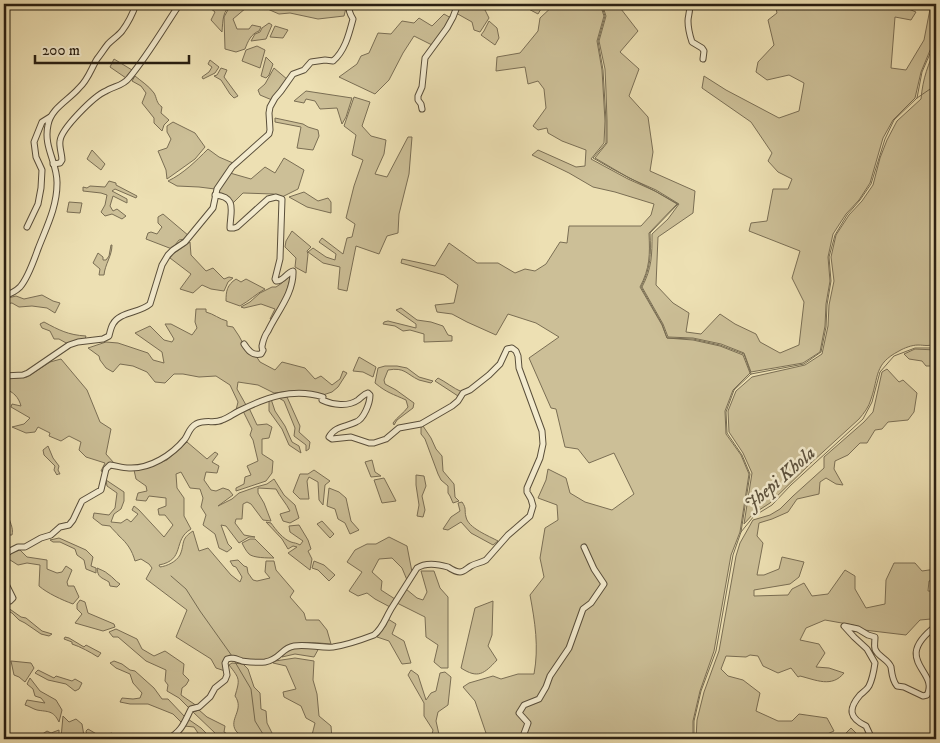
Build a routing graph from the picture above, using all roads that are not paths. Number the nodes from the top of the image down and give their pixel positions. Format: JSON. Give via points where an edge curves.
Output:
{"nodes":[{"id":1,"x":136,"y":4,"type":"edge"},
{"id":2,"x":350,"y":4,"type":"edge"},
{"id":3,"x":458,"y":4,"type":"edge"},
{"id":4,"x":689,"y":4,"type":"edge"},
{"id":5,"x":179,"y":5,"type":"edge"},
{"id":6,"x":703,"y":58,"type":"dead end"},
{"id":7,"x":422,"y":109,"type":"dead end"},
{"id":8,"x":50,"y":117,"type":"junction"},
{"id":9,"x":53,"y":164,"type":"junction"},
{"id":10,"x":215,"y":195,"type":"junction"},
{"id":11,"x":27,"y":227,"type":"dead end"},
{"id":12,"x":4,"y":296,"type":"edge"},
{"id":13,"x":244,"y":344,"type":"dead end"},
{"id":14,"x":4,"y":376,"type":"edge"},
{"id":15,"x":584,"y":547,"type":"dead end"},
{"id":16,"x":4,"y":558,"type":"edge"},
{"id":17,"x":4,"y":580,"type":"edge"},
{"id":18,"x":4,"y":602,"type":"edge"},
{"id":19,"x":936,"y":626,"type":"edge"},
{"id":20,"x":168,"y":739,"type":"edge"},
{"id":21,"x":522,"y":739,"type":"edge"},
{"id":22,"x":872,"y":739,"type":"edge"}],
"edges":[{"from":1,"to":8,"type":"street","via":[[123,30],[96,61],[80,88]]},
{"from":2,"to":10,"type":"street","via":[[352,19],[339,56],[333,61],[311,62],[304,70],[293,74],[270,107],[268,134],[232,167]]},
{"from":3,"to":7,"type":"street","via":[[447,28],[425,58],[418,96]]},
{"from":4,"to":6,"type":"street","via":[[692,42],[702,48]]},
{"from":5,"to":9,"type":"street","via":[[128,80],[98,96],[66,128],[60,141],[62,160]]},
{"from":8,"to":9,"type":"street","via":[[46,136]]},
{"from":8,"to":11,"type":"street","via":[[42,122],[34,142],[42,178],[38,204]]},
{"from":9,"to":12,"type":"street","via":[[58,184],[52,213],[22,286]]},
{"from":10,"to":13,"type":"street","via":[[230,201],[232,229],[268,199],[282,199],[280,259],[275,279],[279,282],[293,271],[291,284],[265,336],[261,354],[249,351]]},
{"from":10,"to":14,"type":"street","via":[[213,208],[162,265],[146,308],[119,318],[113,323],[109,336],[103,339],[69,345],[28,373]]},
{"from":15,"to":21,"type":"street","via":[[604,584],[584,609],[569,648],[539,699],[524,705],[519,713],[528,723]]},
{"from":16,"to":20,"type":"street","via":[[10,551],[69,525],[82,501],[101,490],[110,465],[130,468],[161,460],[196,424],[218,422],[274,396],[309,394],[323,397],[326,402],[346,405],[368,393],[368,406],[360,420],[337,429],[329,437],[351,437],[374,443],[386,439],[399,428],[421,424],[444,411],[494,370],[508,349],[516,351],[542,431],[540,458],[526,488],[533,506],[530,516],[486,560],[464,571],[434,564],[416,568],[385,623],[374,635],[332,647],[293,646],[274,660],[264,662],[227,659],[225,680],[199,707],[191,709],[180,731]]},
{"from":17,"to":18,"type":"street","via":[[13,598]]},
{"from":19,"to":22,"type":"street","via":[[923,638],[916,652],[930,682],[931,689],[928,695],[923,696],[893,682],[891,667],[876,650],[875,637],[844,626],[867,649],[875,663],[870,685],[856,700],[852,713],[857,722],[866,726]]}]}
